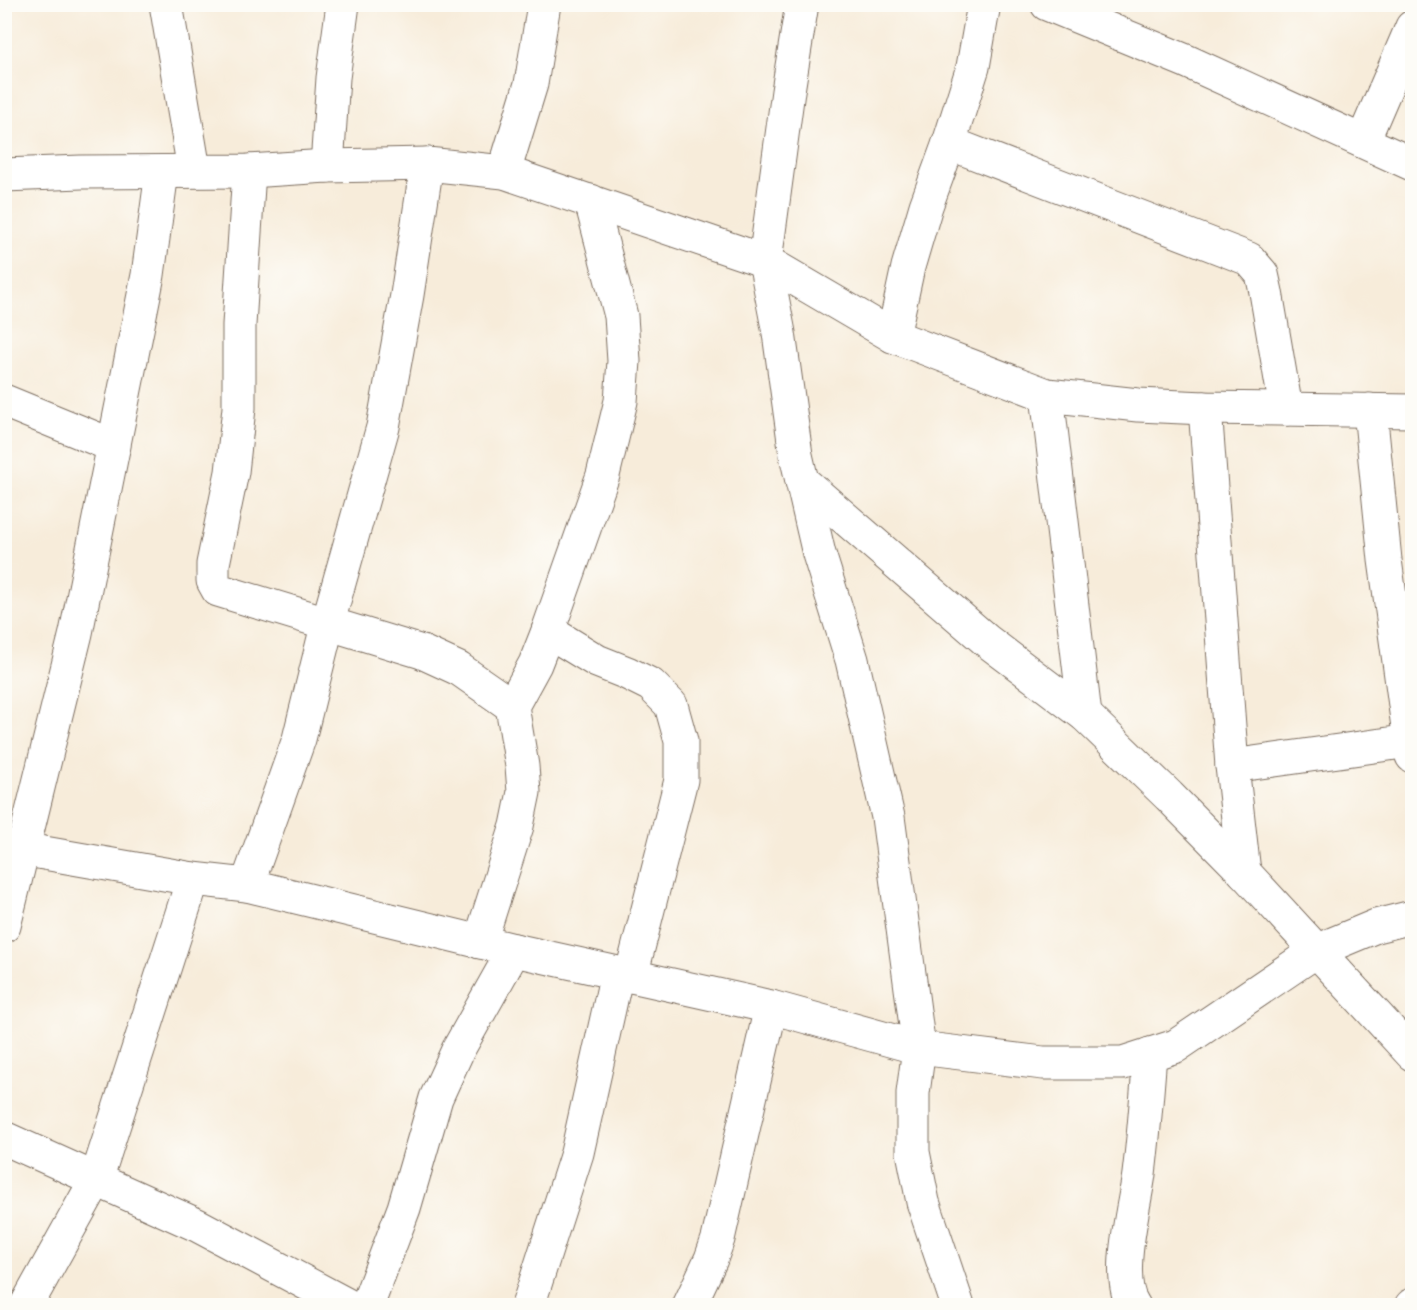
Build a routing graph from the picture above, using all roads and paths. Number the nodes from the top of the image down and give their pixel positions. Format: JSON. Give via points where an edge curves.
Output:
{"nodes":[{"id":1,"x":166,"y":4,"type":"edge"},
{"id":2,"x":343,"y":4,"type":"edge"},
{"id":3,"x":544,"y":4,"type":"edge"},
{"id":4,"x":802,"y":4,"type":"edge"},
{"id":5,"x":984,"y":4,"type":"edge"},
{"id":6,"x":1047,"y":4,"type":"edge"},
{"id":7,"x":1413,"y":27,"type":"edge"},
{"id":8,"x":1363,"y":141,"type":"junction"},
{"id":9,"x":950,"y":143,"type":"junction"},
{"id":10,"x":427,"y":164,"type":"junction"},
{"id":11,"x":1413,"y":164,"type":"edge"},
{"id":12,"x":327,"y":166,"type":"junction"},
{"id":13,"x":178,"y":171,"type":"junction"},
{"id":14,"x":249,"y":171,"type":"junction"},
{"id":15,"x":504,"y":172,"type":"junction"},
{"id":16,"x":4,"y":175,"type":"edge"},
{"id":17,"x":591,"y":201,"type":"junction"},
{"id":18,"x":765,"y":261,"type":"junction"},
{"id":19,"x":893,"y":336,"type":"junction"},
{"id":20,"x":1047,"y":395,"type":"junction"},
{"id":21,"x":4,"y":402,"type":"edge"},
{"id":22,"x":1204,"y":408,"type":"junction"},
{"id":23,"x":1286,"y":409,"type":"junction"},
{"id":24,"x":1370,"y":410,"type":"junction"},
{"id":25,"x":1413,"y":411,"type":"edge"},
{"id":26,"x":114,"y":446,"type":"junction"},
{"id":27,"x":802,"y":481,"type":"junction"},
{"id":28,"x":328,"y":622,"type":"junction"},
{"id":29,"x":548,"y":631,"type":"junction"},
{"id":30,"x":512,"y":706,"type":"junction"},
{"id":31,"x":1085,"y":715,"type":"junction"},
{"id":32,"x":1412,"y":748,"type":"edge"},
{"id":33,"x":1232,"y":766,"type":"junction"},
{"id":34,"x":13,"y":848,"type":"edge"},
{"id":35,"x":1244,"y":872,"type":"junction"},
{"id":36,"x":193,"y":879,"type":"junction"},
{"id":37,"x":247,"y":885,"type":"junction"},
{"id":38,"x":1413,"y":917,"type":"edge"},
{"id":39,"x":4,"y":926,"type":"edge"},
{"id":40,"x":480,"y":942,"type":"junction"},
{"id":41,"x":514,"y":950,"type":"junction"},
{"id":42,"x":1316,"y":951,"type":"junction"},
{"id":43,"x":624,"y":975,"type":"junction"},
{"id":44,"x":771,"y":1007,"type":"junction"},
{"id":45,"x":919,"y":1048,"type":"junction"},
{"id":46,"x":1150,"y":1054,"type":"junction"},
{"id":47,"x":1413,"y":1054,"type":"edge"},
{"id":48,"x":4,"y":1138,"type":"edge"},
{"id":49,"x":96,"y":1180,"type":"junction"},
{"id":50,"x":26,"y":1305,"type":"edge"},
{"id":51,"x":349,"y":1305,"type":"edge"},
{"id":52,"x":367,"y":1305,"type":"edge"},
{"id":53,"x":528,"y":1305,"type":"edge"},
{"id":54,"x":689,"y":1305,"type":"edge"},
{"id":55,"x":958,"y":1305,"type":"edge"},
{"id":56,"x":1134,"y":1305,"type":"edge"}],
"edges":[{"from":1,"to":13,"type":"street"},
{"from":2,"to":12,"type":"street"},
{"from":3,"to":15,"type":"street","via":[[531,84]]},
{"from":4,"to":18,"type":"street"},
{"from":5,"to":9,"type":"street","via":[[973,67]]},
{"from":6,"to":8,"type":"street"},
{"from":7,"to":8,"type":"street"},
{"from":8,"to":11,"type":"street"},
{"from":9,"to":19,"type":"street","via":[[926,206]]},
{"from":9,"to":23,"type":"street","via":[[1249,259],[1262,274]]},
{"from":10,"to":12,"type":"street"},
{"from":10,"to":15,"type":"street"},
{"from":10,"to":28,"type":"street","via":[[383,427]]},
{"from":12,"to":14,"type":"street"},
{"from":13,"to":14,"type":"street"},
{"from":13,"to":16,"type":"street"},
{"from":13,"to":26,"type":"street","via":[[148,275]]},
{"from":14,"to":28,"type":"street","via":[[239,325],[240,408],[213,580],[218,590]]},
{"from":15,"to":17,"type":"street"},
{"from":17,"to":18,"type":"street"},
{"from":17,"to":29,"type":"street","via":[[621,316],[621,401],[603,475]]},
{"from":18,"to":19,"type":"street"},
{"from":18,"to":27,"type":"street"},
{"from":19,"to":20,"type":"street"},
{"from":20,"to":22,"type":"street"},
{"from":20,"to":31,"type":"street"},
{"from":21,"to":26,"type":"street"},
{"from":22,"to":23,"type":"street"},
{"from":22,"to":33,"type":"street"},
{"from":23,"to":24,"type":"street"},
{"from":24,"to":25,"type":"street"},
{"from":24,"to":32,"type":"street","via":[[1385,560]]},
{"from":26,"to":34,"type":"street","via":[[76,633]]},
{"from":27,"to":31,"type":"street","via":[[987,641]]},
{"from":27,"to":45,"type":"street","via":[[819,554],[852,660],[888,817]]},
{"from":28,"to":30,"type":"street","via":[[422,652],[459,669]]},
{"from":28,"to":37,"type":"street","via":[[299,739]]},
{"from":29,"to":30,"type":"street"},
{"from":29,"to":43,"type":"street","via":[[597,661],[651,685],[671,705],[681,741],[681,780]]},
{"from":30,"to":40,"type":"street","via":[[524,792]]},
{"from":31,"to":35,"type":"street"},
{"from":32,"to":33,"type":"street"},
{"from":33,"to":35,"type":"street"},
{"from":34,"to":36,"type":"street"},
{"from":34,"to":39,"type":"street"},
{"from":35,"to":42,"type":"street"},
{"from":36,"to":37,"type":"street"},
{"from":36,"to":49,"type":"street"},
{"from":37,"to":40,"type":"street"},
{"from":38,"to":42,"type":"street","via":[[1376,926]]},
{"from":40,"to":41,"type":"street"},
{"from":41,"to":43,"type":"street"},
{"from":41,"to":52,"type":"street","via":[[436,1098],[404,1208]]},
{"from":42,"to":46,"type":"street","via":[[1176,1046]]},
{"from":42,"to":47,"type":"street"},
{"from":43,"to":44,"type":"street"},
{"from":43,"to":53,"type":"street","via":[[576,1153]]},
{"from":44,"to":45,"type":"street"},
{"from":44,"to":54,"type":"street","via":[[718,1239]]},
{"from":45,"to":46,"type":"street","via":[[1043,1063],[1122,1063]]},
{"from":45,"to":55,"type":"street","via":[[913,1093],[913,1152],[923,1202]]},
{"from":46,"to":56,"type":"street","via":[[1139,1176],[1125,1271]]},
{"from":48,"to":49,"type":"street"},
{"from":49,"to":50,"type":"street"},
{"from":49,"to":51,"type":"street","via":[[197,1225]]}]}
